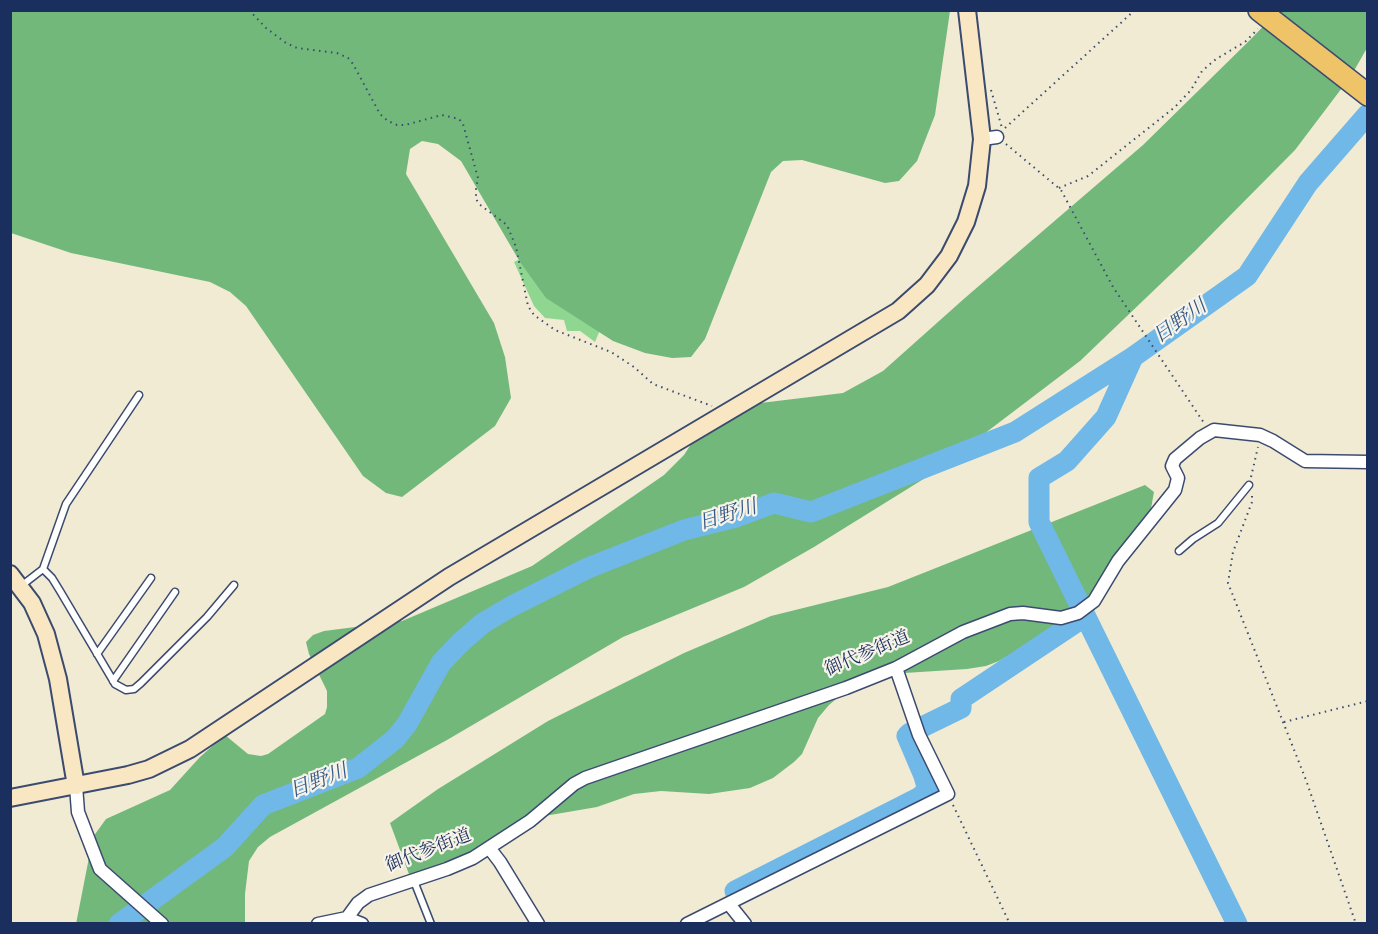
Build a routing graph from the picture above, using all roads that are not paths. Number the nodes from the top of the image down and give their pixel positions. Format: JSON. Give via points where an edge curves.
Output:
{"nodes":[{"id":1,"x":967,"y":10,"type":"edge"},
{"id":2,"x":1260,"y":19,"type":"edge"},
{"id":3,"x":1368,"y":95,"type":"edge"},
{"id":4,"x":139,"y":395,"type":"dead end"},
{"id":5,"x":1368,"y":462,"type":"edge"},
{"id":6,"x":1249,"y":485,"type":"road end"},
{"id":7,"x":1179,"y":551,"type":"dead end"},
{"id":8,"x":43,"y":569,"type":"junction"},
{"id":9,"x":151,"y":578,"type":"dead end"},
{"id":10,"x":16,"y":580,"type":"edge"},
{"id":11,"x":234,"y":585,"type":"dead end"},
{"id":12,"x":175,"y":592,"type":"dead end"},
{"id":13,"x":97,"y":654,"type":"junction"},
{"id":14,"x":896,"y":668,"type":"junction"},
{"id":15,"x":113,"y":681,"type":"junction"},
{"id":16,"x":76,"y":786,"type":"junction"},
{"id":17,"x":10,"y":798,"type":"edge"},
{"id":18,"x":490,"y":849,"type":"junction"},
{"id":19,"x":414,"y":881,"type":"junction"},
{"id":20,"x":729,"y":904,"type":"junction"},
{"id":21,"x":347,"y":918,"type":"junction"},
{"id":22,"x":702,"y":921,"type":"edge"},
{"id":23,"x":162,"y":924,"type":"edge"},
{"id":24,"x":318,"y":924,"type":"edge"},
{"id":25,"x":362,"y":924,"type":"edge"},
{"id":26,"x":430,"y":924,"type":"edge"},
{"id":27,"x":538,"y":924,"type":"edge"},
{"id":28,"x":687,"y":924,"type":"edge"},
{"id":29,"x":745,"y":924,"type":"edge"}],
"edges":[{"from":1,"to":16,"type":"street","via":[[989,138],[970,212],[958,240],[939,271],[898,311],[449,577],[190,749],[149,769]]},
{"from":2,"to":3,"type":"highway","via":[[1310,49]]},
{"from":4,"to":8,"type":"lane","via":[[66,504]]},
{"from":5,"to":14,"type":"street","name":"御代参街道","via":[[1305,461],[1260,435],[1214,430],[1175,459],[1175,490],[1118,561],[1094,601],[1082,611],[1061,618],[1010,614],[963,632]]},
{"from":6,"to":7,"type":"lane","via":[[1218,523]]},
{"from":8,"to":10,"type":"lane"},
{"from":8,"to":13,"type":"lane"},
{"from":9,"to":13,"type":"lane"},
{"from":10,"to":16,"type":"street","via":[[46,634],[58,679]]},
{"from":11,"to":15,"type":"lane","via":[[134,689],[118,687]]},
{"from":12,"to":15,"type":"lane"},
{"from":13,"to":15,"type":"lane"},
{"from":14,"to":18,"type":"street","name":"御代参街道","via":[[585,778]]},
{"from":14,"to":20,"type":"street","via":[[919,735],[948,794]]},
{"from":16,"to":17,"type":"street"},
{"from":16,"to":23,"type":"street","via":[[78,812],[97,865]]},
{"from":18,"to":19,"type":"street","name":"御代参街道"},
{"from":18,"to":27,"type":"street"},
{"from":19,"to":21,"type":"street","name":"御代参街道","via":[[369,895]]},
{"from":19,"to":26,"type":"lane"},
{"from":20,"to":22,"type":"street"},
{"from":20,"to":29,"type":"street"},
{"from":21,"to":24,"type":"street"},
{"from":21,"to":25,"type":"street"},
{"from":22,"to":28,"type":"street"}]}
